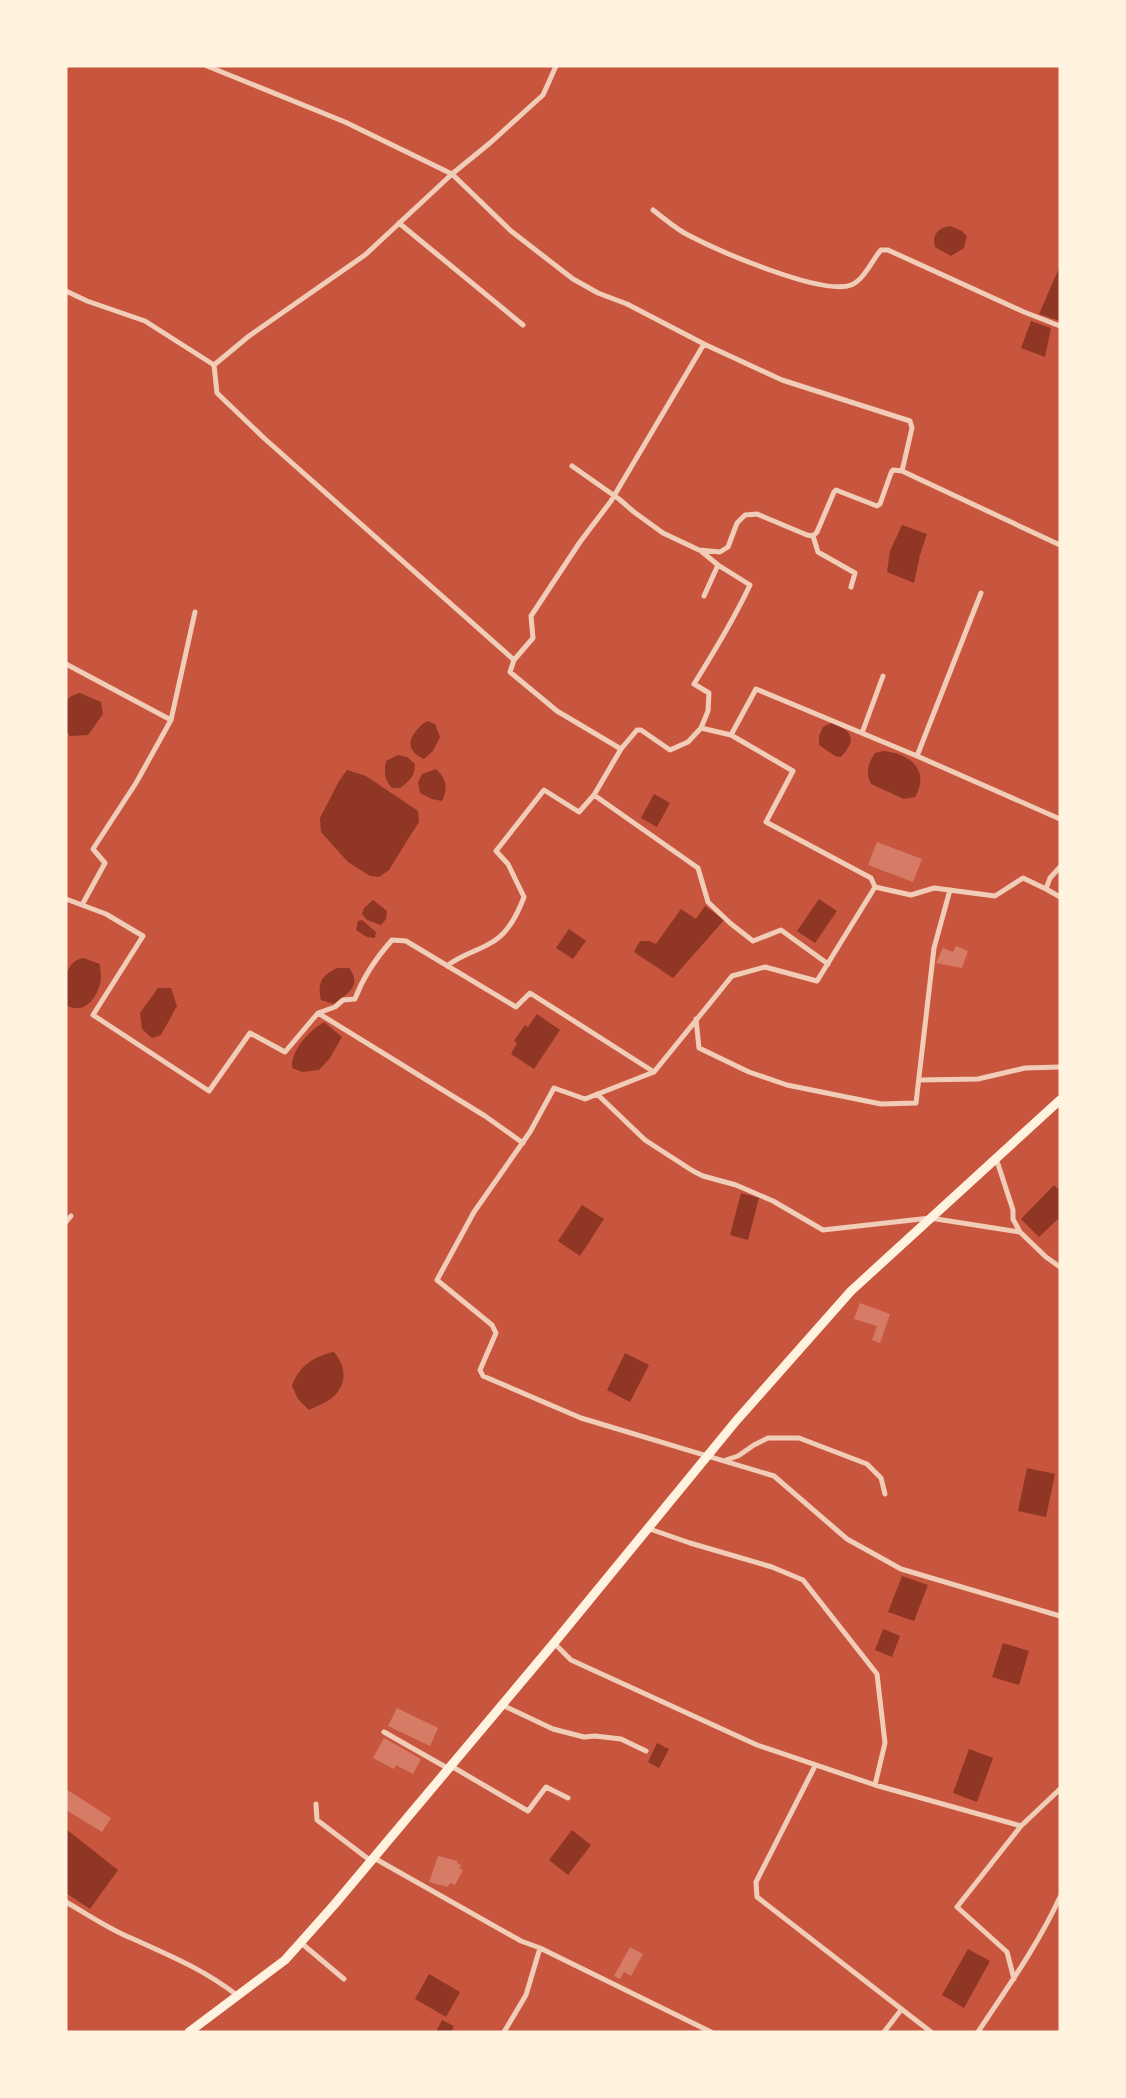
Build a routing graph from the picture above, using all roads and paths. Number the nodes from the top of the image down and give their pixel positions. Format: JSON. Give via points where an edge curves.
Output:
{"nodes":[{"id":1,"x":207,"y":66,"type":"edge"},
{"id":2,"x":556,"y":66,"type":"edge"},
{"id":3,"x":452,"y":174,"type":"junction"},
{"id":4,"x":653,"y":210,"type":"dead end"},
{"id":5,"x":399,"y":224,"type":"junction"},
{"id":6,"x":66,"y":291,"type":"edge"},
{"id":7,"x":523,"y":325,"type":"dead end"},
{"id":8,"x":1060,"y":326,"type":"edge"},
{"id":9,"x":704,"y":344,"type":"junction"},
{"id":10,"x":214,"y":365,"type":"junction"},
{"id":11,"x":572,"y":466,"type":"dead end"},
{"id":12,"x":902,"y":471,"type":"junction"},
{"id":13,"x":614,"y":495,"type":"junction"},
{"id":14,"x":813,"y":536,"type":"junction"},
{"id":15,"x":1060,"y":546,"type":"edge"},
{"id":16,"x":699,"y":550,"type":"junction"},
{"id":17,"x":718,"y":566,"type":"junction"},
{"id":18,"x":851,"y":588,"type":"dead end"},
{"id":19,"x":981,"y":593,"type":"dead end"},
{"id":20,"x":704,"y":596,"type":"dead end"},
{"id":21,"x":195,"y":612,"type":"dead end"},
{"id":22,"x":514,"y":660,"type":"junction"},
{"id":23,"x":66,"y":664,"type":"edge"},
{"id":24,"x":883,"y":676,"type":"dead end"},
{"id":25,"x":171,"y":720,"type":"junction"},
{"id":26,"x":700,"y":729,"type":"junction"},
{"id":27,"x":862,"y":733,"type":"junction"},
{"id":28,"x":732,"y":735,"type":"junction"},
{"id":29,"x":621,"y":749,"type":"junction"},
{"id":30,"x":917,"y":756,"type":"junction"},
{"id":31,"x":594,"y":795,"type":"junction"},
{"id":32,"x":1060,"y":819,"type":"edge"},
{"id":33,"x":1060,"y":867,"type":"edge"},
{"id":34,"x":875,"y":887,"type":"junction"},
{"id":35,"x":1046,"y":888,"type":"junction"},
{"id":36,"x":950,"y":890,"type":"junction"},
{"id":37,"x":1060,"y":897,"type":"edge"},
{"id":38,"x":66,"y":899,"type":"edge"},
{"id":39,"x":82,"y":905,"type":"junction"},
{"id":40,"x":828,"y":964,"type":"junction"},
{"id":41,"x":447,"y":966,"type":"junction"},
{"id":42,"x":318,"y":1013,"type":"junction"},
{"id":43,"x":696,"y":1019,"type":"junction"},
{"id":44,"x":1060,"y":1067,"type":"edge"},
{"id":45,"x":654,"y":1072,"type":"junction"},
{"id":46,"x":920,"y":1080,"type":"junction"},
{"id":47,"x":597,"y":1094,"type":"junction"},
{"id":48,"x":1060,"y":1100,"type":"edge"},
{"id":49,"x":523,"y":1143,"type":"junction"},
{"id":50,"x":996,"y":1158,"type":"junction"},
{"id":51,"x":71,"y":1216,"type":"dead end"},
{"id":52,"x":930,"y":1218,"type":"junction"},
{"id":53,"x":66,"y":1221,"type":"edge"},
{"id":54,"x":1020,"y":1232,"type":"junction"},
{"id":55,"x":1060,"y":1267,"type":"edge"},
{"id":56,"x":707,"y":1456,"type":"junction"},
{"id":57,"x":724,"y":1461,"type":"junction"},
{"id":58,"x":885,"y":1494,"type":"dead end"},
{"id":59,"x":647,"y":1528,"type":"junction"},
{"id":60,"x":1060,"y":1616,"type":"edge"},
{"id":61,"x":554,"y":1643,"type":"junction"},
{"id":62,"x":502,"y":1705,"type":"junction"},
{"id":63,"x":384,"y":1732,"type":"dead end"},
{"id":64,"x":646,"y":1750,"type":"dead end"},
{"id":65,"x":815,"y":1766,"type":"junction"},
{"id":66,"x":450,"y":1768,"type":"junction"},
{"id":67,"x":875,"y":1785,"type":"junction"},
{"id":68,"x":1060,"y":1789,"type":"edge"},
{"id":69,"x":568,"y":1798,"type":"dead end"},
{"id":70,"x":316,"y":1804,"type":"dead end"},
{"id":71,"x":1021,"y":1826,"type":"junction"},
{"id":72,"x":373,"y":1859,"type":"junction"},
{"id":73,"x":1060,"y":1897,"type":"edge"},
{"id":74,"x":66,"y":1902,"type":"edge"},
{"id":75,"x":300,"y":1942,"type":"junction"},
{"id":76,"x":540,"y":1948,"type":"junction"},
{"id":77,"x":344,"y":1979,"type":"dead end"},
{"id":78,"x":1014,"y":1979,"type":"junction"},
{"id":79,"x":238,"y":1996,"type":"junction"},
{"id":80,"x":902,"y":2010,"type":"junction"},
{"id":81,"x":189,"y":2032,"type":"edge"},
{"id":82,"x":504,"y":2032,"type":"edge"},
{"id":83,"x":711,"y":2032,"type":"edge"},
{"id":84,"x":884,"y":2032,"type":"edge"},
{"id":85,"x":931,"y":2032,"type":"edge"},
{"id":86,"x":978,"y":2032,"type":"edge"}],
"edges":[{"from":1,"to":3,"type":"street","via":[[345,122]]},
{"from":2,"to":3,"type":"street","via":[[543,95]]},
{"from":3,"to":5,"type":"street"},
{"from":3,"to":9,"type":"street","via":[[511,231],[573,279]]},
{"from":4,"to":8,"type":"street","via":[[687,235],[723,252],[823,286],[850,285],[880,250],[888,250]]},
{"from":5,"to":7,"type":"street"},
{"from":5,"to":10,"type":"street","via":[[365,255]]},
{"from":6,"to":10,"type":"street","via":[[145,321]]},
{"from":9,"to":12,"type":"street","via":[[782,380],[910,421],[912,428]]},
{"from":9,"to":13,"type":"street"},
{"from":10,"to":22,"type":"street","via":[[218,393],[265,440]]},
{"from":11,"to":13,"type":"street"},
{"from":12,"to":14,"type":"street","via":[[893,470],[877,506],[836,490]]},
{"from":12,"to":15,"type":"street"},
{"from":13,"to":16,"type":"street","via":[[663,533]]},
{"from":13,"to":22,"type":"street","via":[[531,616],[533,638]]},
{"from":14,"to":16,"type":"street","via":[[757,514],[745,515],[737,523],[728,547],[720,552]]},
{"from":14,"to":18,"type":"street","via":[[818,552],[855,573]]},
{"from":16,"to":17,"type":"street"},
{"from":17,"to":20,"type":"street"},
{"from":17,"to":26,"type":"street","via":[[750,585],[694,684],[709,693],[708,711]]},
{"from":19,"to":30,"type":"street"},
{"from":21,"to":25,"type":"street"},
{"from":22,"to":29,"type":"street","via":[[510,672],[541,698]]},
{"from":23,"to":25,"type":"street"},
{"from":24,"to":27,"type":"street"},
{"from":25,"to":39,"type":"street","via":[[93,849],[105,863]]},
{"from":26,"to":28,"type":"street"},
{"from":26,"to":29,"type":"street","via":[[688,742],[670,750],[639,730]]},
{"from":27,"to":28,"type":"street","via":[[756,689]]},
{"from":27,"to":30,"type":"street"},
{"from":28,"to":34,"type":"street","via":[[793,771],[766,822],[871,878]]},
{"from":29,"to":31,"type":"street"},
{"from":30,"to":32,"type":"street"},
{"from":31,"to":40,"type":"street","via":[[698,868],[708,902],[753,941],[781,930]]},
{"from":31,"to":41,"type":"street","via":[[579,812],[544,790],[496,851],[508,864],[524,897],[519,911],[496,941],[459,956]]},
{"from":33,"to":35,"type":"street"},
{"from":34,"to":36,"type":"street","via":[[911,895],[934,888]]},
{"from":34,"to":40,"type":"street"},
{"from":35,"to":36,"type":"street","via":[[1023,878],[995,896]]},
{"from":35,"to":37,"type":"street"},
{"from":36,"to":46,"type":"street","via":[[934,948]]},
{"from":38,"to":39,"type":"street"},
{"from":39,"to":42,"type":"street","via":[[143,936],[93,1015],[209,1091],[250,1033],[285,1052]]},
{"from":40,"to":43,"type":"street","via":[[817,981],[765,966],[732,976]]},
{"from":41,"to":42,"type":"street","via":[[406,941],[392,940],[362,980],[355,999],[343,1000]]},
{"from":41,"to":45,"type":"street","via":[[516,1007],[530,993]]},
{"from":42,"to":49,"type":"street"},
{"from":43,"to":45,"type":"street"},
{"from":43,"to":46,"type":"street","via":[[699,1048],[748,1072],[787,1085],[881,1104],[916,1103]]},
{"from":44,"to":46,"type":"street","via":[[1025,1068],[978,1079]]},
{"from":45,"to":47,"type":"street"},
{"from":47,"to":49,"type":"street","via":[[585,1099],[554,1088]]},
{"from":47,"to":52,"type":"street","via":[[645,1140],[693,1171],[773,1201],[823,1230]]},
{"from":48,"to":50,"type":"highway"},
{"from":49,"to":56,"type":"street","via":[[474,1212],[437,1280],[492,1325],[496,1333],[480,1370],[483,1376],[581,1418]]},
{"from":50,"to":52,"type":"highway"},
{"from":50,"to":54,"type":"street"},
{"from":51,"to":53,"type":"street"},
{"from":52,"to":54,"type":"street"},
{"from":52,"to":56,"type":"highway","via":[[851,1291]]},
{"from":54,"to":55,"type":"street"},
{"from":56,"to":57,"type":"street"},
{"from":56,"to":59,"type":"highway"},
{"from":57,"to":58,"type":"street","via":[[768,1438],[799,1438],[867,1464],[881,1478]]},
{"from":57,"to":60,"type":"street","via":[[774,1476],[847,1539],[901,1569]]},
{"from":59,"to":61,"type":"highway"},
{"from":59,"to":67,"type":"street","via":[[803,1580],[877,1674],[885,1743]]},
{"from":61,"to":62,"type":"highway"},
{"from":61,"to":65,"type":"street","via":[[571,1660],[757,1746]]},
{"from":62,"to":64,"type":"street","via":[[553,1729],[584,1737],[621,1739]]},
{"from":62,"to":66,"type":"highway"},
{"from":63,"to":66,"type":"street"},
{"from":65,"to":67,"type":"street"},
{"from":65,"to":80,"type":"street","via":[[756,1882],[756,1897]]},
{"from":66,"to":69,"type":"street","via":[[528,1810],[546,1787]]},
{"from":66,"to":72,"type":"highway"},
{"from":67,"to":71,"type":"street"},
{"from":68,"to":71,"type":"street"},
{"from":70,"to":72,"type":"street","via":[[317,1820]]},
{"from":71,"to":78,"type":"street","via":[[957,1907],[1007,1952]]},
{"from":72,"to":75,"type":"highway"},
{"from":72,"to":76,"type":"street"},
{"from":73,"to":78,"type":"street"},
{"from":74,"to":79,"type":"street","via":[[217,1980]]},
{"from":75,"to":77,"type":"street"},
{"from":75,"to":79,"type":"highway","via":[[285,1960]]},
{"from":76,"to":82,"type":"street","via":[[526,1995]]},
{"from":76,"to":83,"type":"street"},
{"from":78,"to":86,"type":"street"},
{"from":79,"to":81,"type":"highway"},
{"from":80,"to":84,"type":"street"},
{"from":80,"to":85,"type":"street"}]}
